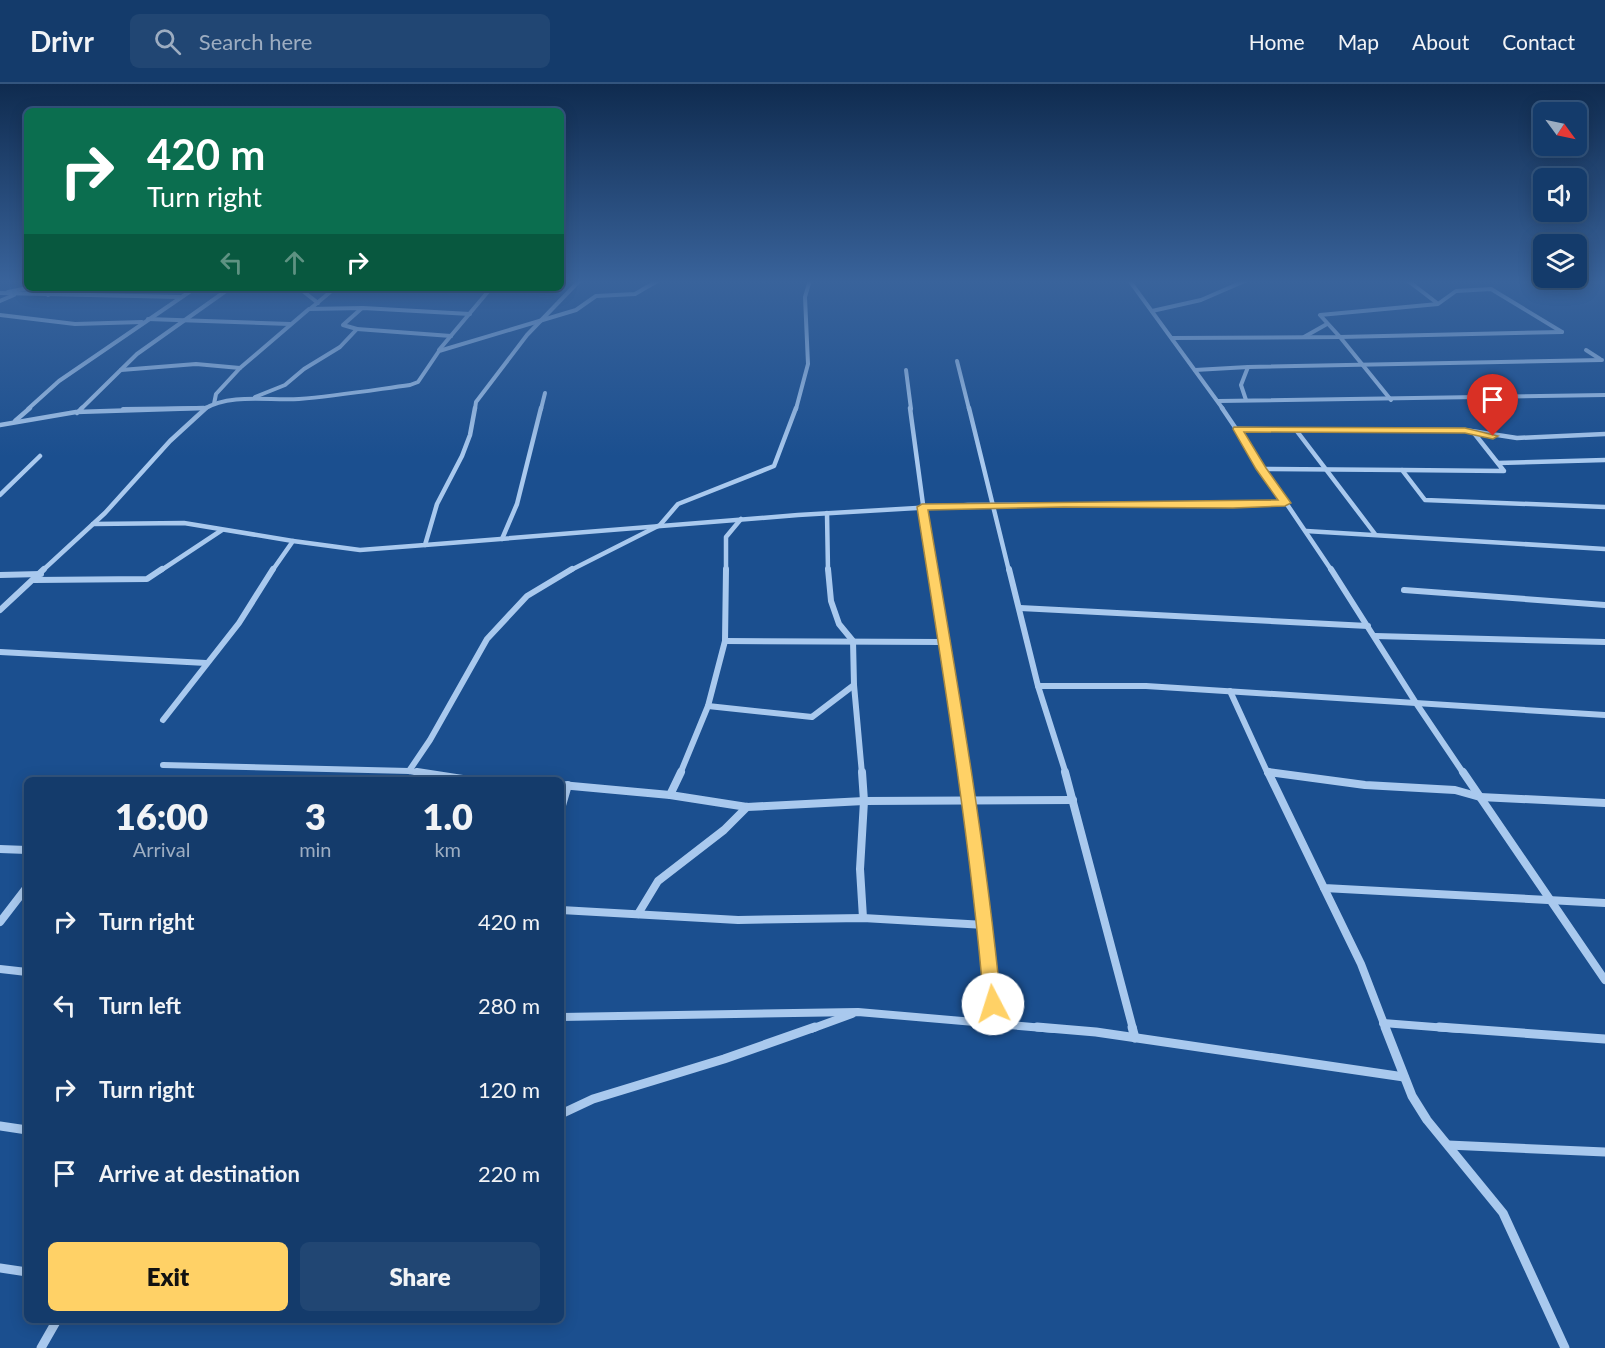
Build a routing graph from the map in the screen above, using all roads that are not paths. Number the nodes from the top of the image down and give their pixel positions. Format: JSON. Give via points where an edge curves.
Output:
{"nodes":[{"id":1,"x":118,"y":339,"type":"edge"},
{"id":2,"x":158,"y":339,"type":"edge"},
{"id":3,"x":274,"y":339,"type":"edge"},
{"id":4,"x":347,"y":339,"type":"edge"},
{"id":5,"x":449,"y":339,"type":"edge"},
{"id":6,"x":479,"y":339,"type":"edge"},
{"id":7,"x":525,"y":339,"type":"edge"},
{"id":8,"x":807,"y":339,"type":"edge"},
{"id":9,"x":1173,"y":339,"type":"edge"},
{"id":10,"x":1342,"y":339,"type":"edge"},
{"id":11,"x":1586,"y":350,"type":"dead end"},
{"id":12,"x":439,"y":351,"type":"junction"},
{"id":13,"x":957,"y":360,"type":"dead end"},
{"id":14,"x":1604,"y":361,"type":"edge"},
{"id":15,"x":1364,"y":366,"type":"junction"},
{"id":16,"x":1248,"y":367,"type":"junction"},
{"id":17,"x":240,"y":368,"type":"junction"},
{"id":18,"x":120,"y":370,"type":"junction"},
{"id":19,"x":906,"y":370,"type":"dead end"},
{"id":20,"x":1195,"y":370,"type":"junction"},
{"id":21,"x":544,"y":393,"type":"dead end"},
{"id":22,"x":1605,"y":395,"type":"edge"},
{"id":23,"x":247,"y":399,"type":"junction"},
{"id":24,"x":1246,"y":400,"type":"junction"},
{"id":25,"x":1391,"y":400,"type":"junction"},
{"id":26,"x":1218,"y":401,"type":"junction"},
{"id":27,"x":213,"y":404,"type":"junction"},
{"id":28,"x":205,"y":408,"type":"junction"},
{"id":29,"x":76,"y":413,"type":"junction"},
{"id":30,"x":15,"y":421,"type":"junction"},
{"id":31,"x":0,"y":425,"type":"edge"},
{"id":32,"x":1238,"y":429,"type":"junction"},
{"id":33,"x":1296,"y":430,"type":"junction"},
{"id":34,"x":1474,"y":433,"type":"junction"},
{"id":35,"x":1605,"y":434,"type":"edge"},
{"id":36,"x":40,"y":456,"type":"dead end"},
{"id":37,"x":1605,"y":460,"type":"edge"},
{"id":38,"x":1498,"y":463,"type":"junction"},
{"id":39,"x":1324,"y":468,"type":"junction"},
{"id":40,"x":1261,"y":469,"type":"junction"},
{"id":41,"x":1402,"y":470,"type":"junction"},
{"id":42,"x":0,"y":495,"type":"edge"},
{"id":43,"x":1285,"y":503,"type":"junction"},
{"id":44,"x":993,"y":505,"type":"junction"},
{"id":45,"x":922,"y":507,"type":"junction"},
{"id":46,"x":1605,"y":507,"type":"edge"},
{"id":47,"x":828,"y":513,"type":"junction"},
{"id":48,"x":741,"y":519,"type":"junction"},
{"id":49,"x":93,"y":524,"type":"junction"},
{"id":50,"x":660,"y":525,"type":"junction"},
{"id":51,"x":222,"y":530,"type":"junction"},
{"id":52,"x":1306,"y":531,"type":"junction"},
{"id":53,"x":1376,"y":534,"type":"junction"},
{"id":54,"x":502,"y":539,"type":"junction"},
{"id":55,"x":293,"y":541,"type":"junction"},
{"id":56,"x":425,"y":545,"type":"junction"},
{"id":57,"x":1605,"y":549,"type":"edge"},
{"id":58,"x":41,"y":574,"type":"junction"},
{"id":59,"x":0,"y":575,"type":"edge"},
{"id":60,"x":33,"y":580,"type":"junction"},
{"id":61,"x":1404,"y":590,"type":"dead end"},
{"id":62,"x":1605,"y":605,"type":"edge"},
{"id":63,"x":1020,"y":608,"type":"junction"},
{"id":64,"x":0,"y":610,"type":"edge"},
{"id":65,"x":1368,"y":626,"type":"junction"},
{"id":66,"x":1375,"y":636,"type":"junction"},
{"id":67,"x":725,"y":641,"type":"junction"},
{"id":68,"x":853,"y":641,"type":"junction"},
{"id":69,"x":943,"y":642,"type":"junction"},
{"id":70,"x":1605,"y":642,"type":"edge"},
{"id":71,"x":0,"y":652,"type":"edge"},
{"id":72,"x":206,"y":663,"type":"junction"},
{"id":73,"x":854,"y":685,"type":"junction"},
{"id":74,"x":1038,"y":686,"type":"junction"},
{"id":75,"x":1230,"y":691,"type":"junction"},
{"id":76,"x":1416,"y":703,"type":"junction"},
{"id":77,"x":708,"y":706,"type":"junction"},
{"id":78,"x":1605,"y":715,"type":"edge"},
{"id":79,"x":163,"y":720,"type":"dead end"},
{"id":80,"x":163,"y":765,"type":"dead end"},
{"id":81,"x":409,"y":771,"type":"junction"},
{"id":82,"x":1267,"y":772,"type":"junction"},
{"id":83,"x":449,"y":777,"type":"edge"},
{"id":84,"x":565,"y":785,"type":"edge"},
{"id":85,"x":670,"y":795,"type":"junction"},
{"id":86,"x":1480,"y":797,"type":"junction"},
{"id":87,"x":864,"y":801,"type":"junction"},
{"id":88,"x":970,"y":801,"type":"junction"},
{"id":89,"x":1073,"y":801,"type":"junction"},
{"id":90,"x":1605,"y":803,"type":"edge"},
{"id":91,"x":747,"y":807,"type":"junction"},
{"id":92,"x":0,"y":849,"type":"edge"},
{"id":93,"x":24,"y":850,"type":"edge"},
{"id":94,"x":1324,"y":888,"type":"junction"},
{"id":95,"x":24,"y":891,"type":"edge"},
{"id":96,"x":1549,"y":899,"type":"junction"},
{"id":97,"x":1605,"y":903,"type":"edge"},
{"id":98,"x":564,"y":910,"type":"edge"},
{"id":99,"x":638,"y":914,"type":"junction"},
{"id":100,"x":863,"y":918,"type":"junction"},
{"id":101,"x":0,"y":922,"type":"edge"},
{"id":102,"x":986,"y":925,"type":"junction"},
{"id":103,"x":0,"y":969,"type":"edge"},
{"id":104,"x":24,"y":972,"type":"edge"},
{"id":105,"x":1605,"y":980,"type":"edge"},
{"id":106,"x":858,"y":1012,"type":"junction"},
{"id":107,"x":564,"y":1017,"type":"edge"},
{"id":108,"x":994,"y":1023,"type":"junction"},
{"id":109,"x":1383,"y":1023,"type":"junction"},
{"id":110,"x":1135,"y":1038,"type":"junction"},
{"id":111,"x":1605,"y":1039,"type":"edge"},
{"id":112,"x":1404,"y":1077,"type":"junction"},
{"id":113,"x":564,"y":1113,"type":"edge"},
{"id":114,"x":0,"y":1126,"type":"edge"},
{"id":115,"x":24,"y":1130,"type":"edge"},
{"id":116,"x":1448,"y":1145,"type":"junction"},
{"id":117,"x":1605,"y":1152,"type":"edge"},
{"id":118,"x":0,"y":1268,"type":"edge"},
{"id":119,"x":24,"y":1272,"type":"edge"},
{"id":120,"x":55,"y":1323,"type":"edge"},
{"id":121,"x":41,"y":1348,"type":"edge"},
{"id":122,"x":1565,"y":1348,"type":"edge"}],
"edges":[{"from":1,"to":30,"type":"street","via":[[59,381]]},
{"from":2,"to":18,"type":"street"},
{"from":3,"to":17,"type":"street"},
{"from":4,"to":23,"type":"street","via":[[289,383]]},
{"from":5,"to":12,"type":"street"},
{"from":6,"to":12,"type":"street"},
{"from":7,"to":56,"type":"street","via":[[476,402],[470,435],[437,504]]},
{"from":8,"to":50,"type":"street","via":[[808,364],[793,420],[774,466],[678,504]]},
{"from":9,"to":20,"type":"street"},
{"from":10,"to":15,"type":"street"},
{"from":11,"to":14,"type":"street"},
{"from":12,"to":23,"type":"street","via":[[418,381],[410,385],[298,399]]},
{"from":13,"to":44,"type":"street"},
{"from":14,"to":15,"type":"street"},
{"from":15,"to":16,"type":"street"},
{"from":15,"to":25,"type":"street"},
{"from":16,"to":20,"type":"street"},
{"from":16,"to":24,"type":"street","via":[[1241,385]]},
{"from":17,"to":18,"type":"street","via":[[196,364]]},
{"from":17,"to":27,"type":"street","via":[[216,394]]},
{"from":18,"to":29,"type":"street"},
{"from":19,"to":45,"type":"street"},
{"from":20,"to":26,"type":"street"},
{"from":21,"to":54,"type":"street","via":[[517,504]]},
{"from":22,"to":25,"type":"street"},
{"from":23,"to":27,"type":"street"},
{"from":24,"to":25,"type":"street"},
{"from":24,"to":26,"type":"street"},
{"from":26,"to":32,"type":"street"},
{"from":27,"to":28,"type":"street"},
{"from":28,"to":29,"type":"street"},
{"from":28,"to":49,"type":"street"},
{"from":29,"to":30,"type":"street"},
{"from":30,"to":31,"type":"street"},
{"from":32,"to":33,"type":"street"},
{"from":32,"to":40,"type":"street"},
{"from":33,"to":34,"type":"street"},
{"from":33,"to":39,"type":"street"},
{"from":34,"to":35,"type":"street","via":[[1521,437]]},
{"from":34,"to":38,"type":"street"},
{"from":36,"to":42,"type":"street"},
{"from":37,"to":38,"type":"street"},
{"from":38,"to":41,"type":"street","via":[[1504,471]]},
{"from":39,"to":40,"type":"street"},
{"from":39,"to":41,"type":"street"},
{"from":39,"to":53,"type":"street"},
{"from":40,"to":43,"type":"street"},
{"from":41,"to":46,"type":"street","via":[[1425,500]]},
{"from":43,"to":44,"type":"street"},
{"from":43,"to":52,"type":"street"},
{"from":44,"to":45,"type":"street"},
{"from":44,"to":63,"type":"street"},
{"from":45,"to":47,"type":"street"},
{"from":45,"to":69,"type":"street"},
{"from":47,"to":48,"type":"street"},
{"from":47,"to":68,"type":"street","via":[[831,601],[839,624]]},
{"from":48,"to":50,"type":"street"},
{"from":48,"to":67,"type":"street","via":[[726,537]]},
{"from":49,"to":51,"type":"street","via":[[184,523]]},
{"from":49,"to":58,"type":"street"},
{"from":50,"to":54,"type":"street"},
{"from":50,"to":81,"type":"street","via":[[589,559],[528,596],[488,639]]},
{"from":51,"to":55,"type":"street"},
{"from":51,"to":60,"type":"street","via":[[147,579]]},
{"from":52,"to":53,"type":"street"},
{"from":52,"to":65,"type":"street"},
{"from":53,"to":57,"type":"street"},
{"from":54,"to":56,"type":"street"},
{"from":55,"to":56,"type":"street","via":[[360,550]]},
{"from":55,"to":72,"type":"street","via":[[239,623]]},
{"from":58,"to":59,"type":"street"},
{"from":58,"to":60,"type":"street"},
{"from":60,"to":64,"type":"street"},
{"from":61,"to":62,"type":"street"},
{"from":63,"to":65,"type":"street"},
{"from":63,"to":74,"type":"street"},
{"from":65,"to":66,"type":"street"},
{"from":66,"to":70,"type":"street"},
{"from":66,"to":76,"type":"street"},
{"from":67,"to":68,"type":"street"},
{"from":67,"to":77,"type":"street"},
{"from":68,"to":69,"type":"street"},
{"from":68,"to":73,"type":"street"},
{"from":69,"to":88,"type":"street"},
{"from":71,"to":72,"type":"street"},
{"from":72,"to":79,"type":"street"},
{"from":73,"to":77,"type":"street","via":[[812,717]]},
{"from":73,"to":87,"type":"street"},
{"from":74,"to":75,"type":"street"},
{"from":74,"to":89,"type":"street"},
{"from":75,"to":76,"type":"street"},
{"from":75,"to":82,"type":"street"},
{"from":76,"to":78,"type":"street"},
{"from":76,"to":86,"type":"street"},
{"from":77,"to":85,"type":"street"},
{"from":80,"to":81,"type":"street"},
{"from":81,"to":83,"type":"street"},
{"from":82,"to":86,"type":"street","via":[[1365,785],[1455,790]]},
{"from":82,"to":94,"type":"street"},
{"from":84,"to":85,"type":"street"},
{"from":85,"to":91,"type":"street"},
{"from":86,"to":90,"type":"street"},
{"from":86,"to":96,"type":"street"},
{"from":87,"to":88,"type":"street"},
{"from":87,"to":91,"type":"street"},
{"from":87,"to":100,"type":"street","via":[[860,868]]},
{"from":88,"to":89,"type":"street"},
{"from":88,"to":102,"type":"street"},
{"from":89,"to":110,"type":"street"},
{"from":91,"to":99,"type":"street","via":[[724,830],[658,880]]},
{"from":92,"to":93,"type":"street"},
{"from":94,"to":96,"type":"street"},
{"from":94,"to":109,"type":"street","via":[[1361,964]]},
{"from":95,"to":101,"type":"street"},
{"from":96,"to":97,"type":"street"},
{"from":96,"to":105,"type":"street"},
{"from":98,"to":99,"type":"street"},
{"from":99,"to":100,"type":"street","via":[[738,920]]},
{"from":100,"to":102,"type":"street"},
{"from":102,"to":108,"type":"street"},
{"from":103,"to":104,"type":"street"},
{"from":106,"to":107,"type":"street"},
{"from":106,"to":108,"type":"street"},
{"from":106,"to":113,"type":"street","via":[[593,1099]]},
{"from":108,"to":110,"type":"street"},
{"from":109,"to":111,"type":"street"},
{"from":109,"to":112,"type":"street"},
{"from":110,"to":112,"type":"street"},
{"from":112,"to":116,"type":"street","via":[[1427,1120]]},
{"from":114,"to":115,"type":"street"},
{"from":116,"to":117,"type":"street"},
{"from":116,"to":122,"type":"street","via":[[1503,1213]]},
{"from":118,"to":119,"type":"street"},
{"from":120,"to":121,"type":"street"}]}
